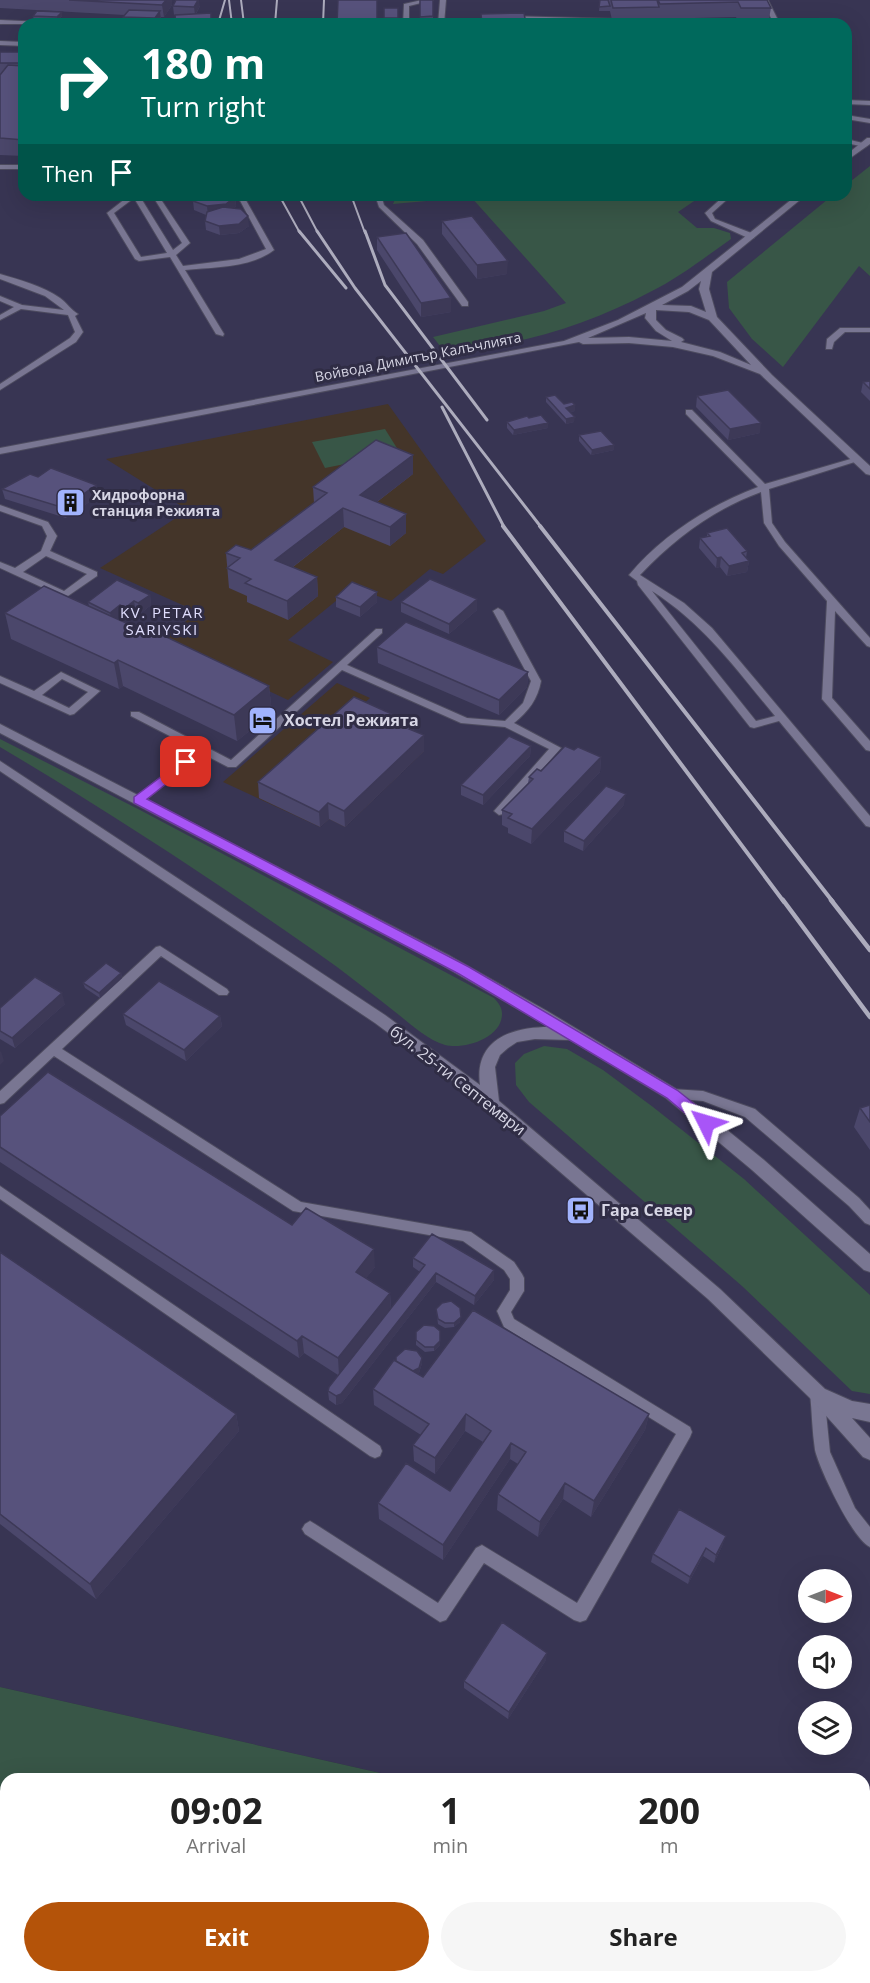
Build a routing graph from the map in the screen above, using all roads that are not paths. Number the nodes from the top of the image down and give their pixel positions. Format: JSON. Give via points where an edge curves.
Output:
{"nodes":[{"id":1,"x":429,"y":0,"type":"edge"},
{"id":2,"x":443,"y":0,"type":"edge"},
{"id":3,"x":765,"y":0,"type":"edge"},
{"id":4,"x":406,"y":3,"type":"edge"},
{"id":5,"x":442,"y":18,"type":"edge"},
{"id":6,"x":774,"y":18,"type":"edge"},
{"id":7,"x":0,"y":22,"type":"edge"},
{"id":8,"x":18,"y":23,"type":"edge"},
{"id":9,"x":4,"y":43,"type":"edge"},
{"id":10,"x":0,"y":54,"type":"edge"},
{"id":11,"x":852,"y":102,"type":"edge"},
{"id":12,"x":870,"y":103,"type":"edge"},
{"id":13,"x":852,"y":118,"type":"edge"},
{"id":14,"x":870,"y":121,"type":"edge"},
{"id":15,"x":852,"y":141,"type":"edge"},
{"id":16,"x":867,"y":142,"type":"edge"},
{"id":17,"x":852,"y":154,"type":"edge"},
{"id":18,"x":0,"y":167,"type":"edge"},
{"id":19,"x":18,"y":167,"type":"edge"},
{"id":20,"x":127,"y":201,"type":"edge"},
{"id":21,"x":139,"y":201,"type":"edge"},
{"id":22,"x":159,"y":201,"type":"edge"},
{"id":23,"x":243,"y":201,"type":"edge"},
{"id":24,"x":380,"y":201,"type":"edge"},
{"id":25,"x":722,"y":201,"type":"edge"},
{"id":26,"x":795,"y":201,"type":"edge"},
{"id":27,"x":751,"y":236,"type":"junction"},
{"id":28,"x":172,"y":254,"type":"junction"},
{"id":29,"x":180,"y":269,"type":"junction"},
{"id":30,"x":708,"y":270,"type":"junction"},
{"id":31,"x":0,"y":276,"type":"edge"},
{"id":32,"x":0,"y":298,"type":"edge"},
{"id":33,"x":465,"y":304,"type":"dead end"},
{"id":34,"x":20,"y":307,"type":"junction"},
{"id":35,"x":652,"y":308,"type":"junction"},
{"id":36,"x":74,"y":314,"type":"junction"},
{"id":37,"x":0,"y":318,"type":"edge"},
{"id":38,"x":712,"y":318,"type":"junction"},
{"id":39,"x":870,"y":330,"type":"edge"},
{"id":40,"x":220,"y":334,"type":"dead end"},
{"id":41,"x":566,"y":343,"type":"junction"},
{"id":42,"x":695,"y":347,"type":"junction"},
{"id":43,"x":829,"y":347,"type":"dead end"},
{"id":44,"x":768,"y":377,"type":"junction"},
{"id":45,"x":0,"y":388,"type":"edge"},
{"id":46,"x":689,"y":412,"type":"dead end"},
{"id":47,"x":0,"y":451,"type":"edge"},
{"id":48,"x":857,"y":460,"type":"junction"},
{"id":49,"x":870,"y":472,"type":"edge"},
{"id":50,"x":765,"y":489,"type":"junction"},
{"id":51,"x":0,"y":508,"type":"edge"},
{"id":52,"x":45,"y":552,"type":"junction"},
{"id":53,"x":0,"y":565,"type":"edge"},
{"id":54,"x":16,"y":572,"type":"junction"},
{"id":55,"x":634,"y":575,"type":"junction"},
{"id":56,"x":831,"y":602,"type":"junction"},
{"id":57,"x":498,"y":611,"type":"dead end"},
{"id":58,"x":379,"y":631,"type":"dead end"},
{"id":59,"x":870,"y":644,"type":"edge"},
{"id":60,"x":340,"y":666,"type":"junction"},
{"id":61,"x":0,"y":680,"type":"edge"},
{"id":62,"x":35,"y":696,"type":"junction"},
{"id":63,"x":135,"y":714,"type":"dead end"},
{"id":64,"x":782,"y":717,"type":"junction"},
{"id":65,"x":507,"y":724,"type":"junction"},
{"id":66,"x":0,"y":728,"type":"edge"},
{"id":67,"x":870,"y":748,"type":"edge"},
{"id":68,"x":202,"y":749,"type":"junction"},
{"id":69,"x":0,"y":765,"type":"edge"},
{"id":70,"x":138,"y":800,"type":"junction"},
{"id":71,"x":499,"y":811,"type":"dead end"},
{"id":72,"x":870,"y":823,"type":"edge"},
{"id":73,"x":223,"y":992,"type":"dead end"},
{"id":74,"x":573,"y":1034,"type":"junction"},
{"id":75,"x":53,"y":1049,"type":"junction"},
{"id":76,"x":672,"y":1094,"type":"junction"},
{"id":77,"x":0,"y":1099,"type":"edge"},
{"id":78,"x":492,"y":1104,"type":"junction"},
{"id":79,"x":0,"y":1192,"type":"edge"},
{"id":80,"x":870,"y":1219,"type":"edge"},
{"id":81,"x":870,"y":1265,"type":"edge"},
{"id":82,"x":817,"y":1393,"type":"junction"},
{"id":83,"x":870,"y":1413,"type":"edge"},
{"id":84,"x":375,"y":1451,"type":"dead end"},
{"id":85,"x":870,"y":1451,"type":"edge"},
{"id":86,"x":310,"y":1529,"type":"dead end"},
{"id":87,"x":870,"y":1539,"type":"edge"}],
"edges":[{"from":1,"to":4,"type":"lane"},
{"from":2,"to":5,"type":"lane"},
{"from":3,"to":6,"type":"lane"},
{"from":7,"to":8,"type":"lane"},
{"from":9,"to":10,"type":"lane"},
{"from":11,"to":12,"type":"lane"},
{"from":13,"to":14,"type":"lane"},
{"from":15,"to":16,"type":"lane"},
{"from":16,"to":17,"type":"street"},
{"from":18,"to":19,"type":"lane"},
{"from":20,"to":28,"type":"lane","via":[[110,213],[139,259]]},
{"from":21,"to":28,"type":"lane"},
{"from":22,"to":28,"type":"lane","via":[[186,243]]},
{"from":23,"to":29,"type":"lane","via":[[270,250],[240,260]]},
{"from":24,"to":33,"type":"lane","via":[[420,242]]},
{"from":25,"to":27,"type":"lane","via":[[708,213],[713,220]]},
{"from":26,"to":27,"type":"street","name":"Войвода Димитър Калъчлията"},
{"from":27,"to":30,"type":"street","name":"Войвода Димитър Калъчлията"},
{"from":28,"to":29,"type":"lane"},
{"from":29,"to":40,"type":"lane"},
{"from":30,"to":35,"type":"street","name":"Войвода Димитър Калъчлията"},
{"from":30,"to":38,"type":"street","via":[[704,289]]},
{"from":31,"to":36,"type":"lane","via":[[60,300]]},
{"from":32,"to":34,"type":"lane"},
{"from":34,"to":36,"type":"lane"},
{"from":34,"to":37,"type":"lane"},
{"from":35,"to":38,"type":"street","via":[[676,307]]},
{"from":35,"to":41,"type":"street","name":"Войвода Димитър Калъчлията"},
{"from":35,"to":42,"type":"street","via":[[650,318],[663,333]]},
{"from":36,"to":45,"type":"lane","via":[[79,332],[72,340]]},
{"from":38,"to":44,"type":"street"},
{"from":39,"to":43,"type":"lane","via":[[843,330],[830,341]]},
{"from":41,"to":42,"type":"street","via":[[631,340]]},
{"from":41,"to":47,"type":"street","name":"Войвода Димитър Калъчлията"},
{"from":42,"to":44,"type":"street"},
{"from":44,"to":48,"type":"street"},
{"from":46,"to":50,"type":"lane"},
{"from":48,"to":49,"type":"street"},
{"from":48,"to":50,"type":"lane"},
{"from":50,"to":55,"type":"lane","via":[[704,516]]},
{"from":50,"to":56,"type":"lane","via":[[768,523]]},
{"from":51,"to":52,"type":"lane","via":[[45,524],[52,536]]},
{"from":52,"to":54,"type":"lane"},
{"from":52,"to":54,"type":"lane","via":[[94,574],[65,595]]},
{"from":53,"to":54,"type":"lane"},
{"from":55,"to":64,"type":"lane","via":[[681,605],[709,630]]},
{"from":55,"to":64,"type":"lane","via":[[754,724]]},
{"from":56,"to":59,"type":"lane"},
{"from":56,"to":67,"type":"lane","via":[[827,699]]},
{"from":57,"to":65,"type":"lane","via":[[536,681],[535,692],[521,714]]},
{"from":58,"to":60,"type":"lane"},
{"from":60,"to":65,"type":"lane","via":[[465,721]]},
{"from":60,"to":68,"type":"lane","via":[[232,765]]},
{"from":61,"to":62,"type":"lane"},
{"from":62,"to":62,"type":"lane","via":[[70,712],[94,691],[61,675]]},
{"from":63,"to":68,"type":"lane"},
{"from":64,"to":72,"type":"lane"},
{"from":65,"to":71,"type":"lane","via":[[556,748]]},
{"from":66,"to":70,"type":"street"},
{"from":68,"to":70,"type":"lane"},
{"from":69,"to":78,"type":"street","name":"бул. 25-ти Септември","via":[[380,1019]]},
{"from":70,"to":74,"type":"street","via":[[445,960]]},
{"from":73,"to":75,"type":"lane","via":[[160,950]]},
{"from":74,"to":76,"type":"street"},
{"from":74,"to":78,"type":"street","via":[[539,1031],[514,1038],[499,1048],[489,1062],[487,1082]]},
{"from":75,"to":77,"type":"lane"},
{"from":75,"to":86,"type":"lane","via":[[298,1207],[466,1236],[509,1266],[517,1278],[517,1291],[504,1311],[508,1323],[685,1432],[580,1614],[482,1553],[440,1614]]},
{"from":76,"to":80,"type":"lane","via":[[703,1096],[750,1113]]},
{"from":76,"to":81,"type":"street"},
{"from":78,"to":82,"type":"street","name":"бул. 25-ти Септември","via":[[714,1294]]},
{"from":79,"to":84,"type":"lane"},
{"from":82,"to":83,"type":"street","via":[[850,1409]]},
{"from":82,"to":85,"type":"street","name":"бул. 25-ти Септември"},
{"from":82,"to":87,"type":"lane","via":[[823,1452],[850,1513]]}]}
